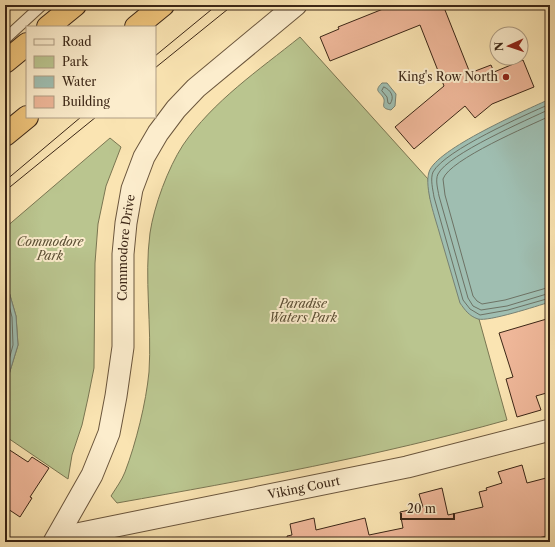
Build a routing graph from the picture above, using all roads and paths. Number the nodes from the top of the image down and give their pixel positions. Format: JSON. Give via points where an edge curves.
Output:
{"nodes":[{"id":1,"x":42,"y":5,"type":"edge"},
{"id":2,"x":75,"y":5,"type":"edge"},
{"id":3,"x":163,"y":5,"type":"edge"},
{"id":4,"x":296,"y":5,"type":"edge"},
{"id":5,"x":49,"y":26,"type":"edge"},
{"id":6,"x":137,"y":26,"type":"edge"},
{"id":7,"x":5,"y":39,"type":"edge"},
{"id":8,"x":26,"y":45,"type":"edge"},
{"id":9,"x":5,"y":62,"type":"edge"},
{"id":10,"x":26,"y":117,"type":"edge"},
{"id":11,"x":5,"y":135,"type":"edge"},
{"id":12,"x":550,"y":430,"type":"edge"},
{"id":13,"x":55,"y":540,"type":"edge"}],
"edges":[{"from":1,"to":7,"type":"lane"},
{"from":2,"to":5,"type":"highway"},
{"from":3,"to":6,"type":"highway"},
{"from":4,"to":13,"type":"street","name":"Commodore Drive","via":[[196,88],[158,133],[144,158],[132,189],[126,223],[122,347],[108,433],[92,476]]},
{"from":8,"to":9,"type":"highway"},
{"from":10,"to":11,"type":"highway"},
{"from":12,"to":13,"type":"street","name":"Viking Court","via":[[407,467]]}]}
